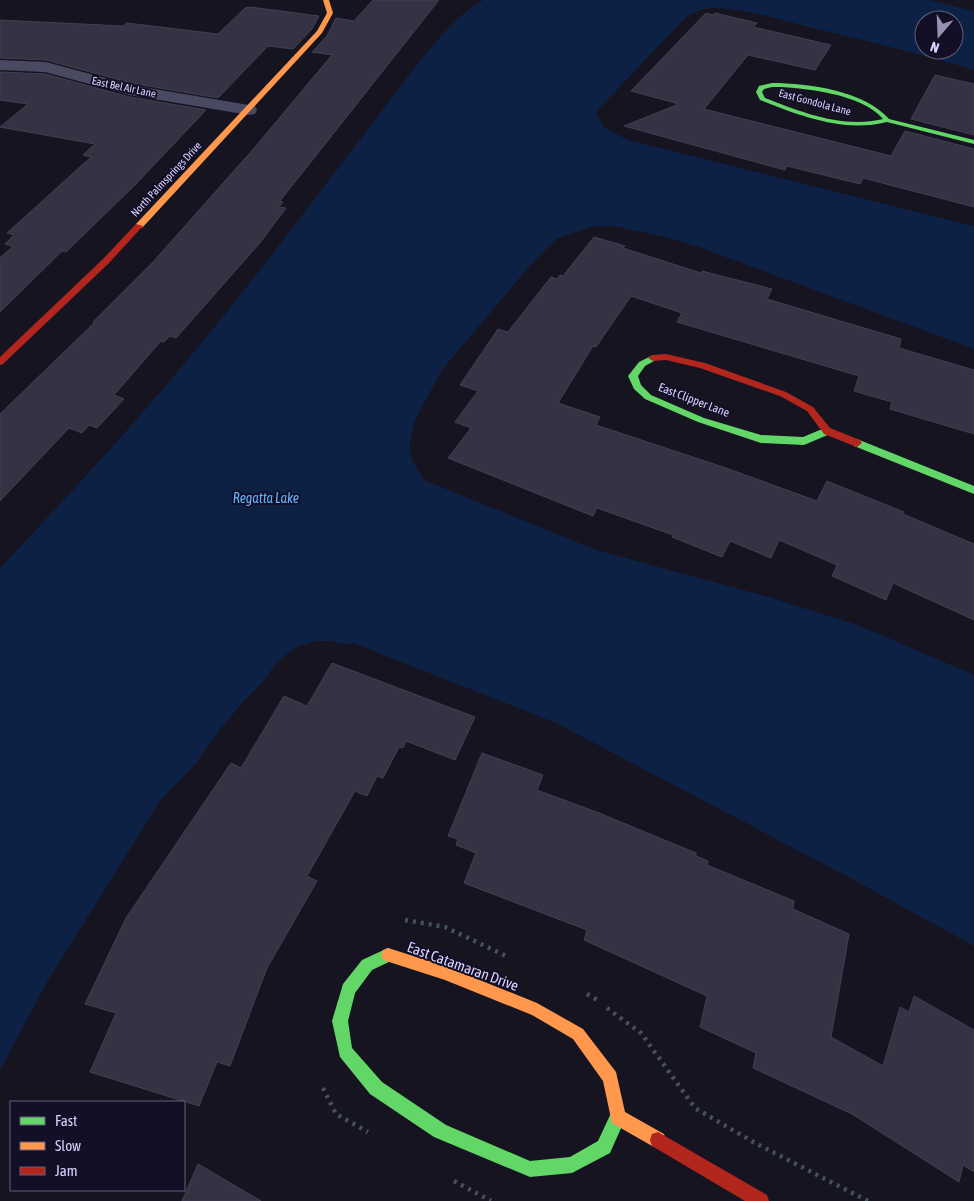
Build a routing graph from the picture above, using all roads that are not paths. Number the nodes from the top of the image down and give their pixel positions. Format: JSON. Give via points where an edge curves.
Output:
{"nodes":[{"id":1,"x":326,"y":0,"type":"edge"},
{"id":2,"x":0,"y":65,"type":"edge"},
{"id":3,"x":249,"y":110,"type":"junction"},
{"id":4,"x":887,"y":120,"type":"junction"},
{"id":5,"x":974,"y":142,"type":"edge"},
{"id":6,"x":0,"y":362,"type":"edge"},
{"id":7,"x":827,"y":431,"type":"junction"},
{"id":8,"x":974,"y":490,"type":"edge"},
{"id":9,"x":618,"y":1117,"type":"junction"},
{"id":10,"x":761,"y":1201,"type":"edge"}],
"edges":[{"from":1,"to":3,"type":"street","name":"North Palmsprings Drive","via":[[330,13],[320,32]]},
{"from":2,"to":3,"type":"street","name":"East Bel Air Lane","via":[[46,66],[130,90]]},
{"from":3,"to":6,"type":"street","name":"North Palmsprings Drive","via":[[106,261]]},
{"from":4,"to":4,"type":"street","name":"East Gondola Lane","via":[[879,111],[858,101],[814,90],[771,84],[761,87],[759,92],[762,99],[782,108],[848,124],[865,126],[882,124]]},
{"from":4,"to":5,"type":"street","name":"East Gondola Lane"},
{"from":7,"to":7,"type":"street","name":"East Clipper Lane","via":[[820,417],[795,400],[675,357],[657,356],[643,361],[633,376],[637,387],[648,397],[701,420],[761,439],[804,441]]},
{"from":7,"to":8,"type":"street"},
{"from":9,"to":9,"type":"street","name":"East Catamaran Drive","via":[[610,1078],[578,1034],[537,1010],[445,973],[388,955],[366,965],[348,989],[340,1021],[345,1052],[376,1088],[440,1131],[530,1169],[572,1165],[604,1147]]},
{"from":9,"to":10,"type":"street"}]}
